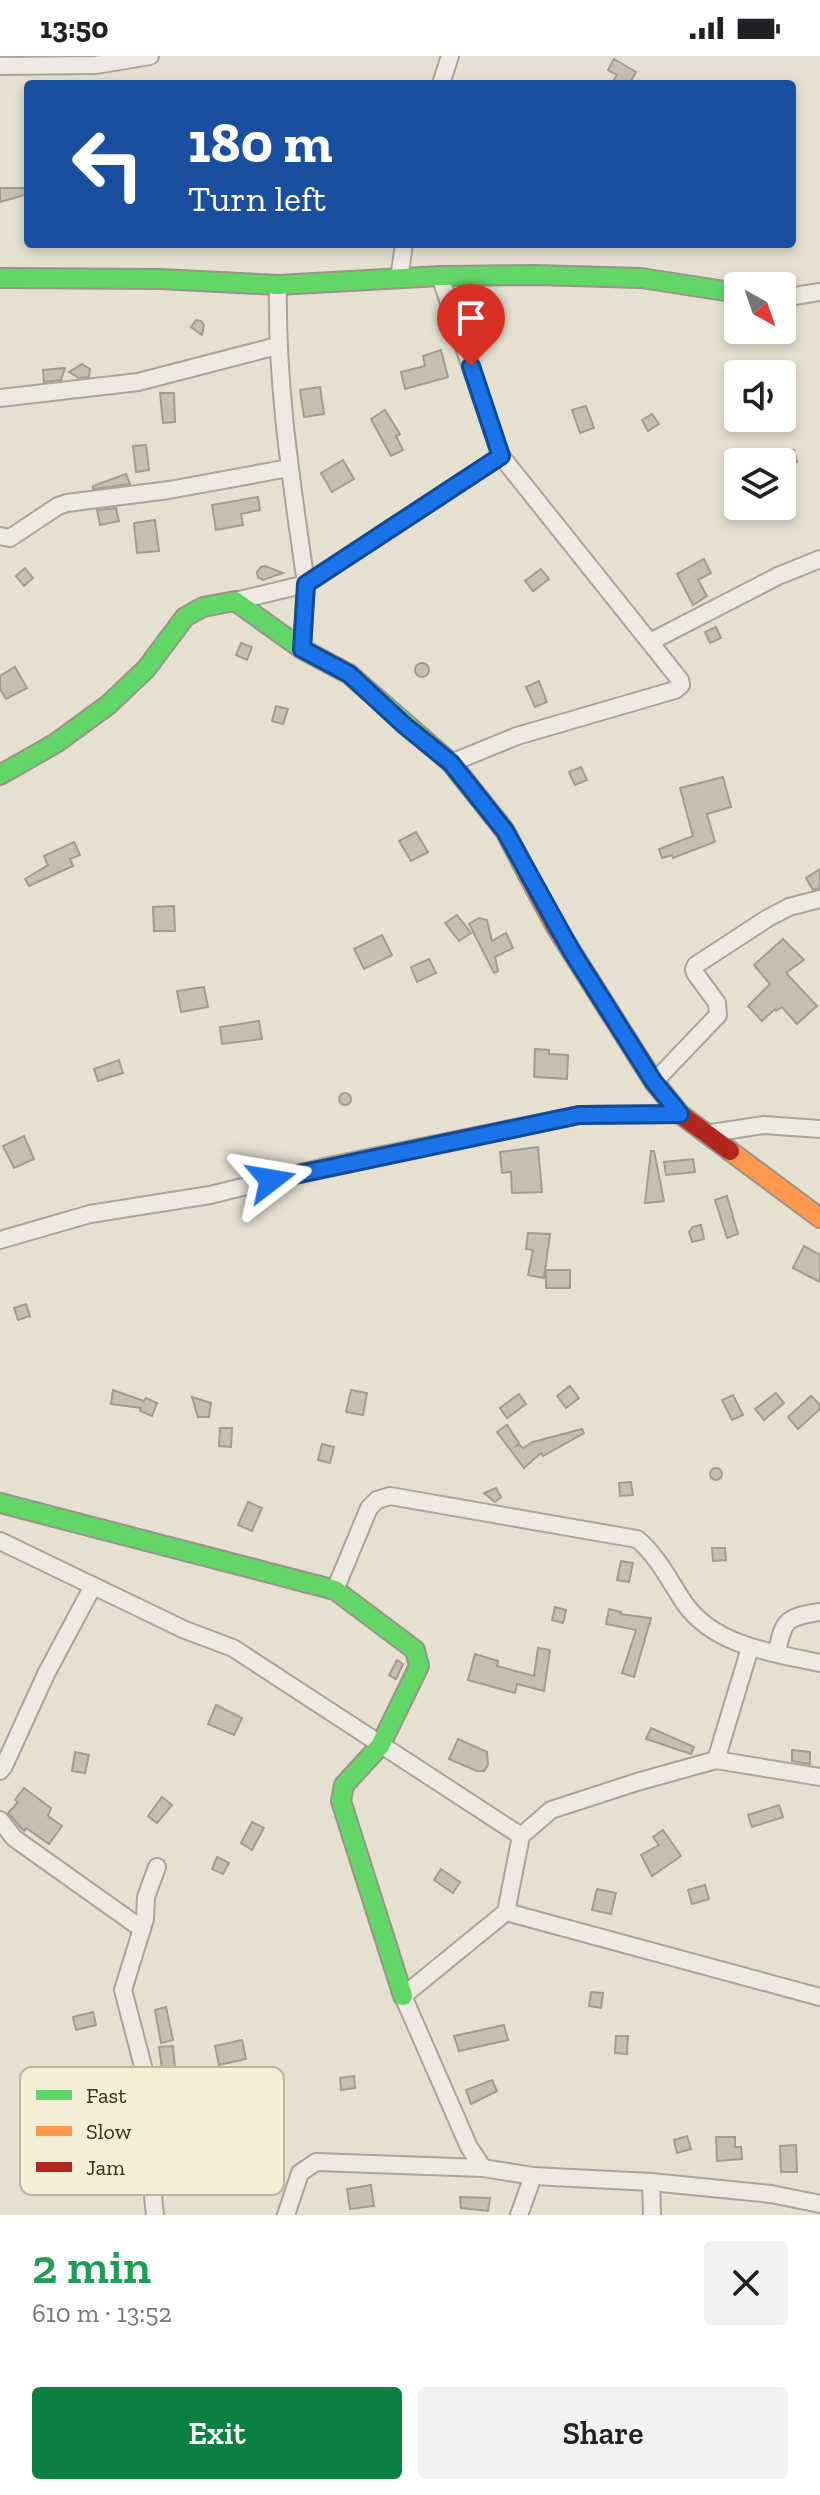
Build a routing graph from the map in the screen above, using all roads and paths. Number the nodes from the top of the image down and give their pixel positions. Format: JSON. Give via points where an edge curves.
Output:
{"nodes":[{"id":1,"x":150,"y":56,"type":"edge"},
{"id":2,"x":450,"y":56,"type":"edge"},
{"id":3,"x":0,"y":66,"type":"edge"},
{"id":4,"x":442,"y":80,"type":"edge"},
{"id":5,"x":403,"y":248,"type":"edge"},
{"id":6,"x":440,"y":276,"type":"junction"},
{"id":7,"x":0,"y":278,"type":"edge"},
{"id":8,"x":399,"y":279,"type":"junction"},
{"id":9,"x":278,"y":285,"type":"junction"},
{"id":10,"x":724,"y":291,"type":"edge"},
{"id":11,"x":820,"y":292,"type":"edge"},
{"id":12,"x":796,"y":296,"type":"edge"},
{"id":13,"x":277,"y":346,"type":"junction"},
{"id":14,"x":0,"y":398,"type":"edge"},
{"id":15,"x":501,"y":456,"type":"junction"},
{"id":16,"x":289,"y":468,"type":"junction"},
{"id":17,"x":0,"y":536,"type":"edge"},
{"id":18,"x":820,"y":559,"type":"edge"},
{"id":19,"x":306,"y":584,"type":"junction"},
{"id":20,"x":235,"y":601,"type":"junction"},
{"id":21,"x":650,"y":642,"type":"junction"},
{"id":22,"x":302,"y":649,"type":"junction"},
{"id":23,"x":451,"y":763,"type":"junction"},
{"id":24,"x":0,"y":775,"type":"edge"},
{"id":25,"x":820,"y":899,"type":"edge"},
{"id":26,"x":654,"y":1082,"type":"junction"},
{"id":27,"x":680,"y":1114,"type":"junction"},
{"id":28,"x":820,"y":1129,"type":"edge"},
{"id":29,"x":705,"y":1134,"type":"junction"},
{"id":30,"x":820,"y":1218,"type":"edge"},
{"id":31,"x":0,"y":1240,"type":"edge"},
{"id":32,"x":0,"y":1503,"type":"edge"},
{"id":33,"x":0,"y":1541,"type":"edge"},
{"id":34,"x":93,"y":1586,"type":"junction"},
{"id":35,"x":335,"y":1590,"type":"junction"},
{"id":36,"x":820,"y":1612,"type":"edge"},
{"id":37,"x":750,"y":1648,"type":"junction"},
{"id":38,"x":777,"y":1653,"type":"junction"},
{"id":39,"x":820,"y":1663,"type":"edge"},
{"id":40,"x":380,"y":1746,"type":"junction"},
{"id":41,"x":716,"y":1760,"type":"junction"},
{"id":42,"x":0,"y":1771,"type":"edge"},
{"id":43,"x":820,"y":1777,"type":"edge"},
{"id":44,"x":0,"y":1820,"type":"edge"},
{"id":45,"x":521,"y":1836,"type":"junction"},
{"id":46,"x":157,"y":1867,"type":"dead end"},
{"id":47,"x":506,"y":1912,"type":"junction"},
{"id":48,"x":142,"y":1929,"type":"junction"},
{"id":49,"x":403,"y":1996,"type":"junction"},
{"id":50,"x":820,"y":1997,"type":"edge"},
{"id":51,"x":143,"y":2067,"type":"edge"},
{"id":52,"x":483,"y":2168,"type":"junction"},
{"id":53,"x":533,"y":2176,"type":"junction"},
{"id":54,"x":651,"y":2182,"type":"junction"},
{"id":55,"x":153,"y":2195,"type":"edge"},
{"id":56,"x":820,"y":2204,"type":"edge"},
{"id":57,"x":155,"y":2215,"type":"edge"},
{"id":58,"x":286,"y":2215,"type":"edge"},
{"id":59,"x":519,"y":2215,"type":"edge"},
{"id":60,"x":652,"y":2215,"type":"edge"}],
"edges":[{"from":1,"to":3,"type":"street","via":[[96,65]]},
{"from":2,"to":4,"type":"street"},
{"from":5,"to":8,"type":"street"},
{"from":6,"to":8,"type":"street"},
{"from":6,"to":10,"type":"street","via":[[641,278]]},
{"from":6,"to":15,"type":"street"},
{"from":7,"to":9,"type":"street"},
{"from":8,"to":9,"type":"street"},
{"from":9,"to":13,"type":"street"},
{"from":11,"to":12,"type":"street"},
{"from":13,"to":14,"type":"street","via":[[138,382]]},
{"from":13,"to":16,"type":"street"},
{"from":15,"to":19,"type":"street"},
{"from":15,"to":21,"type":"street"},
{"from":16,"to":17,"type":"street","via":[[67,503],[10,538]]},
{"from":16,"to":19,"type":"street"},
{"from":18,"to":21,"type":"street"},
{"from":19,"to":20,"type":"street"},
{"from":19,"to":22,"type":"street"},
{"from":20,"to":22,"type":"street"},
{"from":20,"to":24,"type":"street","via":[[195,610],[170,633],[142,675],[63,739]]},
{"from":21,"to":23,"type":"street","via":[[680,680],[675,690],[517,736]]},
{"from":22,"to":23,"type":"street","via":[[349,674]]},
{"from":23,"to":26,"type":"street","via":[[505,831],[556,927]]},
{"from":25,"to":26,"type":"street","via":[[768,918],[696,965],[695,973],[717,1003],[718,1015]]},
{"from":26,"to":27,"type":"street"},
{"from":27,"to":29,"type":"street"},
{"from":27,"to":31,"type":"street","via":[[579,1115],[210,1195],[90,1214]]},
{"from":28,"to":29,"type":"street","via":[[764,1125]]},
{"from":29,"to":30,"type":"street"},
{"from":32,"to":35,"type":"street"},
{"from":33,"to":34,"type":"street"},
{"from":34,"to":40,"type":"street","via":[[233,1648]]},
{"from":34,"to":42,"type":"street"},
{"from":35,"to":37,"type":"street","via":[[369,1508],[390,1496],[637,1539],[696,1618]]},
{"from":35,"to":40,"type":"street","via":[[419,1658]]},
{"from":36,"to":38,"type":"street","via":[[791,1619],[782,1628]]},
{"from":37,"to":38,"type":"street"},
{"from":37,"to":41,"type":"street"},
{"from":38,"to":39,"type":"street"},
{"from":40,"to":45,"type":"street"},
{"from":40,"to":49,"type":"street","via":[[344,1785],[341,1801]]},
{"from":41,"to":43,"type":"street"},
{"from":41,"to":45,"type":"street","via":[[576,1800],[551,1810]]},
{"from":44,"to":48,"type":"street","via":[[14,1838]]},
{"from":45,"to":47,"type":"street"},
{"from":46,"to":48,"type":"street"},
{"from":47,"to":49,"type":"street"},
{"from":47,"to":50,"type":"street"},
{"from":48,"to":51,"type":"street","via":[[123,1990]]},
{"from":49,"to":52,"type":"street"},
{"from":52,"to":53,"type":"street"},
{"from":52,"to":58,"type":"street","via":[[316,2162],[300,2173]]},
{"from":53,"to":54,"type":"street"},
{"from":53,"to":59,"type":"street"},
{"from":54,"to":56,"type":"street"},
{"from":54,"to":60,"type":"street"},
{"from":55,"to":57,"type":"street"}]}
